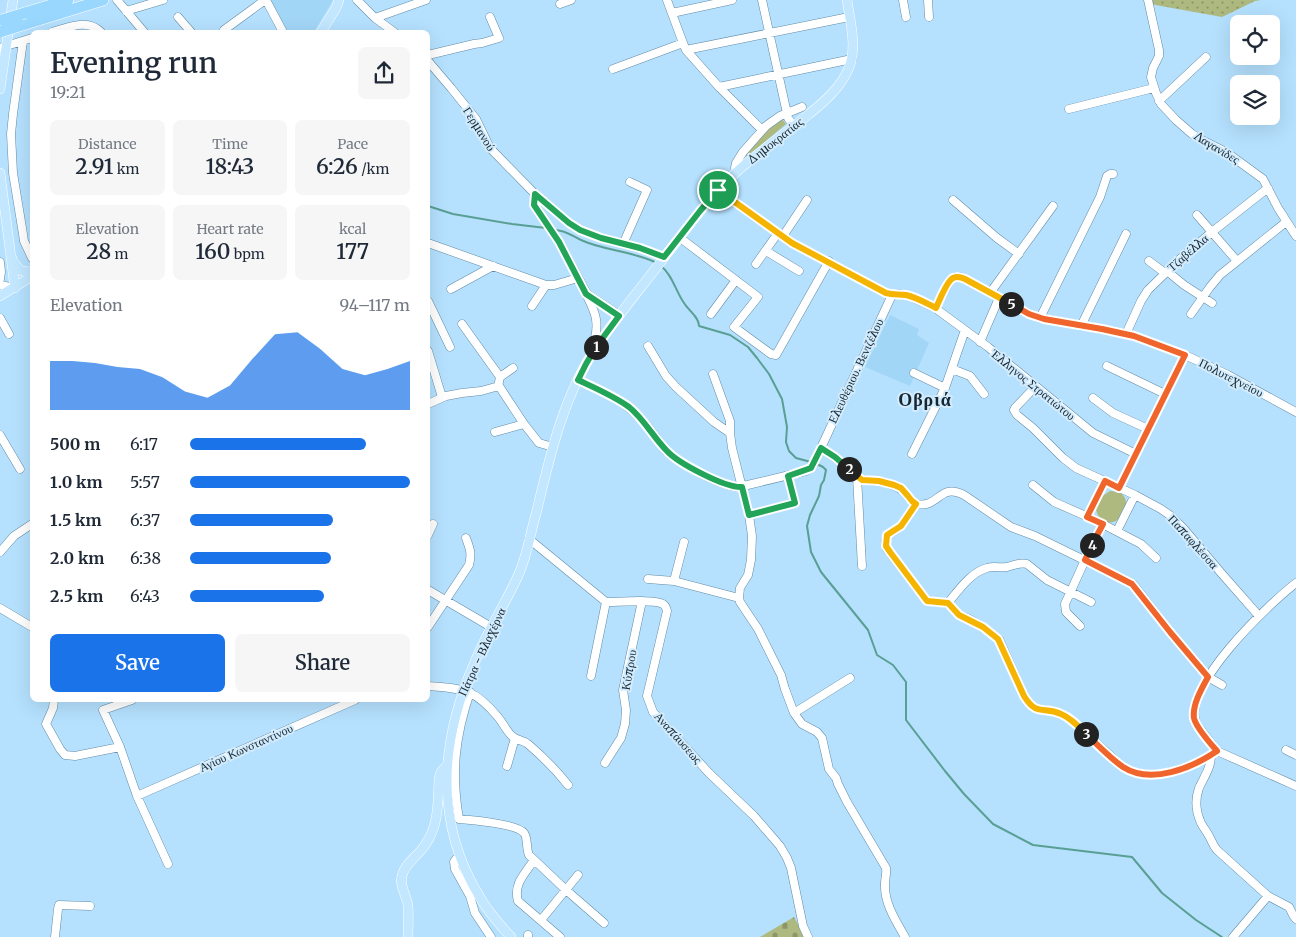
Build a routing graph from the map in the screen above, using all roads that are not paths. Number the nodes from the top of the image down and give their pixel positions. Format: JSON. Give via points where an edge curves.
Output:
{"nodes":[{"id":1,"x":13,"y":0,"type":"edge"},
{"id":2,"x":68,"y":0,"type":"edge"},
{"id":3,"x":103,"y":0,"type":"edge"},
{"id":4,"x":117,"y":0,"type":"edge"},
{"id":5,"x":163,"y":0,"type":"edge"},
{"id":6,"x":266,"y":0,"type":"edge"},
{"id":7,"x":339,"y":0,"type":"edge"},
{"id":8,"x":357,"y":0,"type":"edge"},
{"id":9,"x":426,"y":0,"type":"edge"},
{"id":10,"x":571,"y":0,"type":"edge"},
{"id":11,"x":667,"y":0,"type":"edge"},
{"id":12,"x":732,"y":0,"type":"edge"},
{"id":13,"x":762,"y":0,"type":"edge"},
{"id":14,"x":847,"y":0,"type":"edge"},
{"id":15,"x":903,"y":0,"type":"edge"},
{"id":16,"x":928,"y":0,"type":"edge"},
{"id":17,"x":1148,"y":0,"type":"edge"},
{"id":18,"x":560,"y":4,"type":"dead end"},
{"id":19,"x":126,"y":11,"type":"junction"},
{"id":20,"x":672,"y":13,"type":"junction"},
{"id":21,"x":178,"y":17,"type":"dead end"},
{"id":22,"x":490,"y":17,"type":"dead end"},
{"id":23,"x":849,"y":17,"type":"junction"},
{"id":24,"x":906,"y":17,"type":"dead end"},
{"id":25,"x":929,"y":17,"type":"dead end"},
{"id":26,"x":375,"y":18,"type":"junction"},
{"id":27,"x":1,"y":20,"type":"edge"},
{"id":28,"x":60,"y":30,"type":"edge"},
{"id":29,"x":98,"y":30,"type":"edge"},
{"id":30,"x":142,"y":30,"type":"edge"},
{"id":31,"x":189,"y":30,"type":"edge"},
{"id":32,"x":224,"y":30,"type":"dead end"},
{"id":33,"x":282,"y":30,"type":"edge"},
{"id":34,"x":322,"y":30,"type":"edge"},
{"id":35,"x":391,"y":30,"type":"edge"},
{"id":36,"x":0,"y":32,"type":"edge"},
{"id":37,"x":769,"y":33,"type":"junction"},
{"id":38,"x":30,"y":39,"type":"edge"},
{"id":39,"x":24,"y":41,"type":"junction"},
{"id":40,"x":4,"y":47,"type":"edge"},
{"id":41,"x":684,"y":47,"type":"junction"},
{"id":42,"x":430,"y":55,"type":"edge"},
{"id":43,"x":1206,"y":57,"type":"dead end"},
{"id":44,"x":852,"y":59,"type":"junction"},
{"id":45,"x":430,"y":63,"type":"edge"},
{"id":46,"x":612,"y":68,"type":"dead end"},
{"id":47,"x":778,"y":74,"type":"junction"},
{"id":48,"x":719,"y":87,"type":"junction"},
{"id":49,"x":1154,"y":88,"type":"junction"},
{"id":50,"x":0,"y":89,"type":"edge"},
{"id":51,"x":1159,"y":101,"type":"junction"},
{"id":52,"x":802,"y":107,"type":"dead end"},
{"id":53,"x":1069,"y":109,"type":"dead end"},
{"id":54,"x":787,"y":113,"type":"junction"},
{"id":55,"x":794,"y":126,"type":"junction"},
{"id":56,"x":762,"y":130,"type":"junction"},
{"id":57,"x":736,"y":172,"type":"junction"},
{"id":58,"x":0,"y":173,"type":"edge"},
{"id":59,"x":1113,"y":174,"type":"dead end"},
{"id":60,"x":630,"y":182,"type":"dead end"},
{"id":61,"x":1268,"y":188,"type":"junction"},
{"id":62,"x":718,"y":190,"type":"junction"},
{"id":63,"x":535,"y":194,"type":"junction"},
{"id":64,"x":807,"y":200,"type":"dead end"},
{"id":65,"x":953,"y":200,"type":"dead end"},
{"id":66,"x":1053,"y":206,"type":"dead end"},
{"id":67,"x":1197,"y":215,"type":"dead end"},
{"id":68,"x":1286,"y":222,"type":"junction"},
{"id":69,"x":1212,"y":232,"type":"junction"},
{"id":70,"x":1126,"y":234,"type":"dead end"},
{"id":71,"x":780,"y":235,"type":"junction"},
{"id":72,"x":1296,"y":236,"type":"edge"},
{"id":73,"x":680,"y":237,"type":"junction"},
{"id":74,"x":430,"y":244,"type":"edge"},
{"id":75,"x":623,"y":244,"type":"junction"},
{"id":76,"x":766,"y":251,"type":"junction"},
{"id":77,"x":30,"y":254,"type":"edge"},
{"id":78,"x":1019,"y":254,"type":"junction"},
{"id":79,"x":10,"y":256,"type":"junction"},
{"id":80,"x":828,"y":261,"type":"junction"},
{"id":81,"x":1149,"y":261,"type":"dead end"},
{"id":82,"x":1237,"y":261,"type":"junction"},
{"id":83,"x":0,"y":262,"type":"edge"},
{"id":84,"x":660,"y":262,"type":"junction"},
{"id":85,"x":756,"y":264,"type":"dead end"},
{"id":86,"x":493,"y":266,"type":"junction"},
{"id":87,"x":799,"y":271,"type":"dead end"},
{"id":88,"x":30,"y":272,"type":"edge"},
{"id":89,"x":1166,"y":272,"type":"junction"},
{"id":90,"x":30,"y":277,"type":"edge"},
{"id":91,"x":578,"y":278,"type":"junction"},
{"id":92,"x":0,"y":280,"type":"edge"},
{"id":93,"x":736,"y":280,"type":"junction"},
{"id":94,"x":546,"y":284,"type":"junction"},
{"id":95,"x":0,"y":285,"type":"edge"},
{"id":96,"x":15,"y":288,"type":"junction"},
{"id":97,"x":451,"y":289,"type":"dead end"},
{"id":98,"x":990,"y":293,"type":"junction"},
{"id":99,"x":586,"y":294,"type":"junction"},
{"id":100,"x":892,"y":295,"type":"junction"},
{"id":101,"x":0,"y":296,"type":"edge"},
{"id":102,"x":1202,"y":297,"type":"junction"},
{"id":103,"x":999,"y":298,"type":"junction"},
{"id":104,"x":1212,"y":303,"type":"dead end"},
{"id":105,"x":430,"y":305,"type":"edge"},
{"id":106,"x":532,"y":306,"type":"dead end"},
{"id":107,"x":936,"y":308,"type":"junction"},
{"id":108,"x":711,"y":314,"type":"dead end"},
{"id":109,"x":1190,"y":314,"type":"dead end"},
{"id":110,"x":619,"y":316,"type":"junction"},
{"id":111,"x":0,"y":318,"type":"edge"},
{"id":112,"x":1040,"y":318,"type":"junction"},
{"id":113,"x":462,"y":324,"type":"dead end"},
{"id":114,"x":1081,"y":326,"type":"junction"},
{"id":115,"x":965,"y":330,"type":"junction"},
{"id":116,"x":9,"y":334,"type":"dead end"},
{"id":117,"x":1126,"y":334,"type":"junction"},
{"id":118,"x":595,"y":338,"type":"dead end"},
{"id":119,"x":980,"y":342,"type":"junction"},
{"id":120,"x":648,"y":346,"type":"dead end"},
{"id":121,"x":450,"y":347,"type":"dead end"},
{"id":122,"x":1185,"y":355,"type":"junction"},
{"id":123,"x":430,"y":358,"type":"edge"},
{"id":124,"x":1107,"y":366,"type":"dead end"},
{"id":125,"x":513,"y":368,"type":"dead end"},
{"id":126,"x":952,"y":368,"type":"junction"},
{"id":127,"x":914,"y":373,"type":"dead end"},
{"id":128,"x":714,"y":374,"type":"dead end"},
{"id":129,"x":500,"y":377,"type":"junction"},
{"id":130,"x":578,"y":380,"type":"junction"},
{"id":131,"x":499,"y":386,"type":"junction"},
{"id":132,"x":1035,"y":387,"type":"junction"},
{"id":133,"x":945,"y":388,"type":"junction"},
{"id":134,"x":984,"y":394,"type":"dead end"},
{"id":135,"x":1165,"y":394,"type":"junction"},
{"id":136,"x":442,"y":397,"type":"junction"},
{"id":137,"x":1093,"y":398,"type":"dead end"},
{"id":138,"x":430,"y":403,"type":"edge"},
{"id":139,"x":1296,"y":412,"type":"edge"},
{"id":140,"x":524,"y":424,"type":"junction"},
{"id":141,"x":1148,"y":429,"type":"junction"},
{"id":142,"x":495,"y":432,"type":"dead end"},
{"id":143,"x":730,"y":433,"type":"junction"},
{"id":144,"x":0,"y":435,"type":"edge"},
{"id":145,"x":553,"y":447,"type":"junction"},
{"id":146,"x":821,"y":448,"type":"junction"},
{"id":147,"x":912,"y":454,"type":"dead end"},
{"id":148,"x":1136,"y":454,"type":"junction"},
{"id":149,"x":20,"y":469,"type":"dead end"},
{"id":150,"x":788,"y":476,"type":"junction"},
{"id":151,"x":857,"y":477,"type":"junction"},
{"id":152,"x":1105,"y":481,"type":"junction"},
{"id":153,"x":1033,"y":485,"type":"dead end"},
{"id":154,"x":742,"y":487,"type":"junction"},
{"id":155,"x":1119,"y":488,"type":"junction"},
{"id":156,"x":1135,"y":495,"type":"junction"},
{"id":157,"x":916,"y":504,"type":"junction"},
{"id":158,"x":749,"y":515,"type":"junction"},
{"id":159,"x":1087,"y":517,"type":"junction"},
{"id":160,"x":433,"y":524,"type":"dead end"},
{"id":161,"x":1103,"y":524,"type":"junction"},
{"id":162,"x":30,"y":525,"type":"edge"},
{"id":163,"x":430,"y":531,"type":"edge"},
{"id":164,"x":1117,"y":531,"type":"junction"},
{"id":165,"x":466,"y":538,"type":"dead end"},
{"id":166,"x":530,"y":539,"type":"junction"},
{"id":167,"x":684,"y":542,"type":"dead end"},
{"id":168,"x":0,"y":552,"type":"edge"},
{"id":169,"x":1156,"y":558,"type":"dead end"},
{"id":170,"x":1085,"y":560,"type":"junction"},
{"id":171,"x":862,"y":566,"type":"dead end"},
{"id":172,"x":648,"y":579,"type":"dead end"},
{"id":173,"x":674,"y":581,"type":"junction"},
{"id":174,"x":1296,"y":583,"type":"edge"},
{"id":175,"x":430,"y":591,"type":"edge"},
{"id":176,"x":1070,"y":592,"type":"junction"},
{"id":177,"x":739,"y":598,"type":"junction"},
{"id":178,"x":445,"y":600,"type":"junction"},
{"id":179,"x":606,"y":602,"type":"junction"},
{"id":180,"x":642,"y":602,"type":"junction"},
{"id":181,"x":1091,"y":602,"type":"dead end"},
{"id":182,"x":948,"y":603,"type":"junction"},
{"id":183,"x":0,"y":608,"type":"edge"},
{"id":184,"x":1259,"y":616,"type":"junction"},
{"id":185,"x":430,"y":624,"type":"edge"},
{"id":186,"x":30,"y":626,"type":"edge"},
{"id":187,"x":1080,"y":626,"type":"dead end"},
{"id":188,"x":491,"y":627,"type":"junction"},
{"id":189,"x":591,"y":676,"type":"dead end"},
{"id":190,"x":1208,"y":677,"type":"junction"},
{"id":191,"x":850,"y":678,"type":"dead end"},
{"id":192,"x":1222,"y":685,"type":"dead end"},
{"id":193,"x":430,"y":686,"type":"edge"},
{"id":194,"x":466,"y":691,"type":"junction"},
{"id":195,"x":54,"y":702,"type":"edge"},
{"id":196,"x":126,"y":702,"type":"edge"},
{"id":197,"x":350,"y":702,"type":"edge"},
{"id":198,"x":794,"y":713,"type":"junction"},
{"id":199,"x":515,"y":738,"type":"junction"},
{"id":200,"x":120,"y":747,"type":"junction"},
{"id":201,"x":1286,"y":750,"type":"dead end"},
{"id":202,"x":1214,"y":753,"type":"junction"},
{"id":203,"x":1296,"y":755,"type":"edge"},
{"id":204,"x":606,"y":763,"type":"dead end"},
{"id":205,"x":447,"y":765,"type":"junction"},
{"id":206,"x":507,"y":766,"type":"dead end"},
{"id":207,"x":568,"y":785,"type":"dead end"},
{"id":208,"x":1296,"y":786,"type":"edge"},
{"id":209,"x":137,"y":796,"type":"junction"},
{"id":210,"x":460,"y":856,"type":"junction"},
{"id":211,"x":534,"y":860,"type":"junction"},
{"id":212,"x":168,"y":864,"type":"dead end"},
{"id":213,"x":578,"y":875,"type":"dead end"},
{"id":214,"x":566,"y":890,"type":"junction"},
{"id":215,"x":1268,"y":896,"type":"junction"},
{"id":216,"x":90,"y":906,"type":"dead end"},
{"id":217,"x":1296,"y":919,"type":"edge"},
{"id":218,"x":541,"y":920,"type":"junction"},
{"id":219,"x":604,"y":923,"type":"dead end"},
{"id":220,"x":54,"y":937,"type":"edge"},
{"id":221,"x":408,"y":937,"type":"edge"},
{"id":222,"x":491,"y":937,"type":"edge"},
{"id":223,"x":511,"y":937,"type":"edge"},
{"id":224,"x":560,"y":937,"type":"edge"},
{"id":225,"x":808,"y":937,"type":"edge"},
{"id":226,"x":905,"y":937,"type":"edge"},
{"id":227,"x":1233,"y":937,"type":"edge"}],
"edges":[{"from":1,"to":40,"type":"main road"},
{"from":2,"to":27,"type":"highway","bridge":true},
{"from":3,"to":36,"type":"highway","bridge":true},
{"from":4,"to":19,"type":"street"},
{"from":5,"to":19,"type":"street"},
{"from":6,"to":32,"type":"street"},
{"from":6,"to":33,"type":"street"},
{"from":7,"to":34,"type":"main road"},
{"from":8,"to":26,"type":"street"},
{"from":9,"to":26,"type":"street"},
{"from":10,"to":18,"type":"street"},
{"from":11,"to":20,"type":"street"},
{"from":12,"to":20,"type":"street"},
{"from":13,"to":37,"type":"street"},
{"from":14,"to":23,"type":"main road","name":"Δημοκρατίας"},
{"from":15,"to":24,"type":"street"},
{"from":16,"to":25,"type":"street"},
{"from":17,"to":49,"type":"street","name":"Λαγανίδες","via":[[1159,50],[1151,74]]},
{"from":19,"to":30,"type":"street"},
{"from":20,"to":41,"type":"street"},
{"from":21,"to":31,"type":"street"},
{"from":22,"to":42,"type":"street","via":[[500,38]]},
{"from":23,"to":37,"type":"street"},
{"from":23,"to":44,"type":"main road","name":"Δημοκρατίας"},
{"from":26,"to":35,"type":"street"},
{"from":28,"to":29,"type":"street","via":[[88,24]]},
{"from":37,"to":41,"type":"street"},
{"from":37,"to":47,"type":"street"},
{"from":38,"to":39,"type":"street"},
{"from":39,"to":40,"type":"street"},
{"from":39,"to":77,"type":"street","via":[[12,125],[13,164],[24,241]]},
{"from":40,"to":50,"type":"main road"},
{"from":41,"to":46,"type":"street"},
{"from":41,"to":48,"type":"street"},
{"from":43,"to":51,"type":"street"},
{"from":44,"to":47,"type":"street"},
{"from":44,"to":55,"type":"main road","name":"Δημοκρατίας","via":[[848,72],[835,90]]},
{"from":45,"to":63,"type":"street","name":"Γερμανού","via":[[476,119],[490,148]]},
{"from":47,"to":48,"type":"street"},
{"from":47,"to":54,"type":"street"},
{"from":48,"to":56,"type":"street"},
{"from":49,"to":51,"type":"street","name":"Λαγανίδες"},
{"from":49,"to":53,"type":"street"},
{"from":51,"to":61,"type":"street","name":"Λαγανίδες","via":[[1192,134],[1237,159],[1263,178]]},
{"from":52,"to":54,"type":"street"},
{"from":54,"to":55,"type":"street"},
{"from":54,"to":56,"type":"street"},
{"from":55,"to":57,"type":"main road","name":"Δημοκρατίας"},
{"from":56,"to":57,"type":"street","via":[[736,163]]},
{"from":57,"to":62,"type":"main road","name":"Δημοκρατίας"},
{"from":58,"to":79,"type":"main road"},
{"from":59,"to":112,"type":"street","via":[[1107,176],[1100,197]]},
{"from":60,"to":75,"type":"street","via":[[648,190]]},
{"from":61,"to":68,"type":"street","name":"Λαγανίδες"},
{"from":61,"to":69,"type":"street","name":"Τζαβέλλα"},
{"from":62,"to":71,"type":"street"},
{"from":62,"to":73,"type":"main road","name":"Δημοκρατίας"},
{"from":63,"to":75,"type":"street","name":"Γερμανού","via":[[580,230]]},
{"from":63,"to":91,"type":"street","name":"Γερμανού","via":[[534,205]]},
{"from":64,"to":71,"type":"street"},
{"from":65,"to":78,"type":"street"},
{"from":66,"to":78,"type":"street"},
{"from":67,"to":69,"type":"street"},
{"from":68,"to":72,"type":"street","name":"Λαγανίδες"},
{"from":68,"to":82,"type":"street"},
{"from":69,"to":82,"type":"street"},
{"from":69,"to":89,"type":"street","name":"Τζαβέλλα"},
{"from":70,"to":114,"type":"street"},
{"from":71,"to":76,"type":"street"},
{"from":71,"to":80,"type":"street"},
{"from":73,"to":84,"type":"main road","name":"Δημοκρατίας"},
{"from":73,"to":93,"type":"street"},
{"from":74,"to":86,"type":"street"},
{"from":75,"to":84,"type":"street","name":"Γερμανού"},
{"from":76,"to":85,"type":"street"},
{"from":76,"to":87,"type":"street"},
{"from":78,"to":98,"type":"street"},
{"from":79,"to":88,"type":"main road","via":[[22,271]]},
{"from":79,"to":96,"type":"main road"},
{"from":80,"to":93,"type":"street","via":[[776,355],[734,327],[758,297]]},
{"from":80,"to":100,"type":"street"},
{"from":81,"to":89,"type":"street"},
{"from":82,"to":102,"type":"street"},
{"from":83,"to":92,"type":"street"},
{"from":84,"to":110,"type":"main road","name":"Δημοκρατίας"},
{"from":86,"to":94,"type":"street"},
{"from":86,"to":97,"type":"street"},
{"from":89,"to":102,"type":"street"},
{"from":89,"to":117,"type":"street","name":"Τζαβέλλα","via":[[1146,292]]},
{"from":90,"to":96,"type":"main road"},
{"from":91,"to":94,"type":"street"},
{"from":91,"to":99,"type":"street","name":"Γερμανού"},
{"from":93,"to":108,"type":"street"},
{"from":94,"to":106,"type":"street"},
{"from":95,"to":96,"type":"street"},
{"from":96,"to":101,"type":"main road"},
{"from":98,"to":103,"type":"street","name":"Πολυτεχνείου"},
{"from":98,"to":107,"type":"street","name":"Πολυτεχνείου","via":[[964,278],[955,277],[949,282]]},
{"from":99,"to":110,"type":"street"},
{"from":99,"to":118,"type":"street","name":"Γερμανού","via":[[595,312]]},
{"from":100,"to":107,"type":"street","via":[[909,296]]},
{"from":100,"to":146,"type":"street","name":"Ελευθέριου. Βενιζέλου"},
{"from":102,"to":104,"type":"street"},
{"from":102,"to":109,"type":"street"},
{"from":103,"to":112,"type":"street","name":"Πολυτεχνείου"},
{"from":103,"to":119,"type":"street"},
{"from":105,"to":121,"type":"street"},
{"from":107,"to":115,"type":"street","name":"Έλληνος Στρατιώτου"},
{"from":110,"to":130,"type":"main road","name":"Δημοκρατίας"},
{"from":111,"to":116,"type":"street"},
{"from":112,"to":114,"type":"street","name":"Πολυτεχνείου"},
{"from":113,"to":129,"type":"street"},
{"from":114,"to":117,"type":"street","name":"Πολυτεχνείου"},
{"from":115,"to":119,"type":"street","name":"Έλληνος Στρατιώτου"},
{"from":115,"to":126,"type":"street"},
{"from":117,"to":122,"type":"street","name":"Πολυτεχνείου"},
{"from":119,"to":132,"type":"street","name":"Έλληνος Στρατιώτου"},
{"from":120,"to":143,"type":"street","via":[[676,387]]},
{"from":122,"to":135,"type":"street"},
{"from":122,"to":139,"type":"street","name":"Πολυτεχνείου"},
{"from":123,"to":136,"type":"street"},
{"from":124,"to":135,"type":"street"},
{"from":125,"to":129,"type":"street"},
{"from":126,"to":133,"type":"street"},
{"from":126,"to":134,"type":"street","via":[[970,376]]},
{"from":127,"to":133,"type":"street"},
{"from":128,"to":143,"type":"street","via":[[729,418]]},
{"from":129,"to":131,"type":"street"},
{"from":130,"to":145,"type":"main road","name":"Δημοκρατίας"},
{"from":130,"to":154,"type":"street","via":[[629,408],[676,458],[711,478]]},
{"from":131,"to":136,"type":"street"},
{"from":131,"to":140,"type":"street"},
{"from":132,"to":148,"type":"street","name":"Έλληνος Στρατιώτου","via":[[1096,435]]},
{"from":132,"to":152,"type":"street","name":"Παπαφλέσσα","via":[[1015,408],[1017,416],[1076,468]]},
{"from":133,"to":147,"type":"street"},
{"from":135,"to":141,"type":"street"},
{"from":136,"to":138,"type":"street"},
{"from":137,"to":141,"type":"street","via":[[1113,413]]},
{"from":140,"to":142,"type":"street"},
{"from":140,"to":145,"type":"street","via":[[539,443]]},
{"from":141,"to":148,"type":"street"},
{"from":143,"to":154,"type":"street"},
{"from":144,"to":149,"type":"street"},
{"from":145,"to":166,"type":"main road","name":"Πάτρα - Βλαχέρνα"},
{"from":146,"to":150,"type":"street","name":"Ελευθέριου. Βενιζέλου","via":[[811,468]]},
{"from":146,"to":151,"type":"street"},
{"from":148,"to":155,"type":"street"},
{"from":150,"to":154,"type":"street"},
{"from":150,"to":158,"type":"street","via":[[795,503]]},
{"from":151,"to":157,"type":"street","via":[[898,487]]},
{"from":151,"to":171,"type":"street"},
{"from":152,"to":155,"type":"street","name":"Παπαφλέσσα"},
{"from":152,"to":159,"type":"street"},
{"from":153,"to":159,"type":"street","via":[[1051,500]]},
{"from":154,"to":158,"type":"street"},
{"from":155,"to":156,"type":"street","name":"Παπαφλέσσα"},
{"from":156,"to":164,"type":"street"},
{"from":156,"to":184,"type":"street","name":"Παπαφλέσσα","via":[[1176,521]]},
{"from":157,"to":170,"type":"street","via":[[929,504],[936,497],[957,491],[1011,527]]},
{"from":157,"to":182,"type":"street","via":[[901,526],[887,535],[887,549],[927,601]]},
{"from":158,"to":177,"type":"street","via":[[752,560]]},
{"from":159,"to":161,"type":"street"},
{"from":160,"to":163,"type":"street"},
{"from":161,"to":164,"type":"street"},
{"from":161,"to":170,"type":"street"},
{"from":162,"to":168,"type":"street","via":[[14,536]]},
{"from":164,"to":169,"type":"street","via":[[1143,545]]},
{"from":165,"to":178,"type":"street","via":[[471,557]]},
{"from":166,"to":179,"type":"street"},
{"from":166,"to":188,"type":"main road","name":"Πάτρα - Βλαχέρνα","via":[[521,569]]},
{"from":167,"to":173,"type":"street"},
{"from":170,"to":176,"type":"street"},
{"from":170,"to":190,"type":"street","via":[[1132,584]]},
{"from":172,"to":173,"type":"street"},
{"from":173,"to":177,"type":"street"},
{"from":174,"to":184,"type":"street"},
{"from":175,"to":178,"type":"street"},
{"from":176,"to":181,"type":"street"},
{"from":176,"to":182,"type":"street","via":[[1020,563],[984,569],[966,582]]},
{"from":176,"to":187,"type":"street","via":[[1065,610]]},
{"from":177,"to":198,"type":"street","via":[[781,675]]},
{"from":178,"to":185,"type":"street"},
{"from":178,"to":188,"type":"street"},
{"from":179,"to":180,"type":"street","name":"Αναπάυσεως"},
{"from":179,"to":189,"type":"street"},
{"from":180,"to":204,"type":"street","name":"Κύπρου","via":[[623,690],[626,724]]},
{"from":180,"to":225,"type":"street","name":"Αναπάυσεως","via":[[662,603],[667,610],[648,696],[653,712],[780,846],[792,868],[802,926]]},
{"from":182,"to":202,"type":"street","via":[[959,615],[998,639],[1029,703],[1036,710],[1048,710],[1069,718],[1124,767],[1139,773],[1166,773],[1188,767]]},
{"from":183,"to":186,"type":"street"},
{"from":184,"to":190,"type":"street"},
{"from":188,"to":194,"type":"main road","name":"Πάτρα - Βλαχέρνα"},
{"from":190,"to":192,"type":"street"},
{"from":190,"to":202,"type":"street","via":[[1194,717]]},
{"from":191,"to":198,"type":"street"},
{"from":193,"to":194,"type":"street"},
{"from":194,"to":199,"type":"street","via":[[488,706]]},
{"from":194,"to":205,"type":"main road","name":"Πάτρα - Βλαχέρνα","via":[[454,722]]},
{"from":194,"to":211,"type":"street","via":[[455,750],[455,794],[459,819],[522,831],[529,855]]},
{"from":195,"to":200,"type":"street","via":[[46,724],[64,755],[76,756]]},
{"from":196,"to":200,"type":"street","via":[[103,710]]},
{"from":197,"to":209,"type":"street","name":"Αγίου Κωνσταντίνου"},
{"from":198,"to":226,"type":"street","via":[[802,724],[822,738],[830,769],[886,868],[889,908]]},
{"from":199,"to":206,"type":"street"},
{"from":199,"to":207,"type":"street","via":[[530,746]]},
{"from":200,"to":209,"type":"street"},
{"from":201,"to":203,"type":"street"},
{"from":202,"to":208,"type":"street"},
{"from":202,"to":215,"type":"street","via":[[1196,800],[1200,822],[1213,846]]},
{"from":205,"to":210,"type":"main road","name":"Πάτρα - Βλαχέρνα","via":[[450,815]]},
{"from":205,"to":221,"type":"main road","via":[[439,778],[436,815],[430,837],[402,876],[409,913]]},
{"from":209,"to":212,"type":"street"},
{"from":210,"to":222,"type":"street","via":[[454,862],[455,869],[475,913]]},
{"from":210,"to":223,"type":"main road","name":"Πάτρα - Βλαχέρνα","via":[[481,899]]},
{"from":211,"to":214,"type":"street"},
{"from":211,"to":218,"type":"street","via":[[516,886],[516,894],[518,901]]},
{"from":213,"to":214,"type":"street"},
{"from":214,"to":218,"type":"street"},
{"from":214,"to":219,"type":"street"},
{"from":215,"to":217,"type":"street","via":[[1289,907]]},
{"from":215,"to":227,"type":"street"},
{"from":216,"to":220,"type":"street","via":[[59,905]]},
{"from":218,"to":224,"type":"street"}]}
